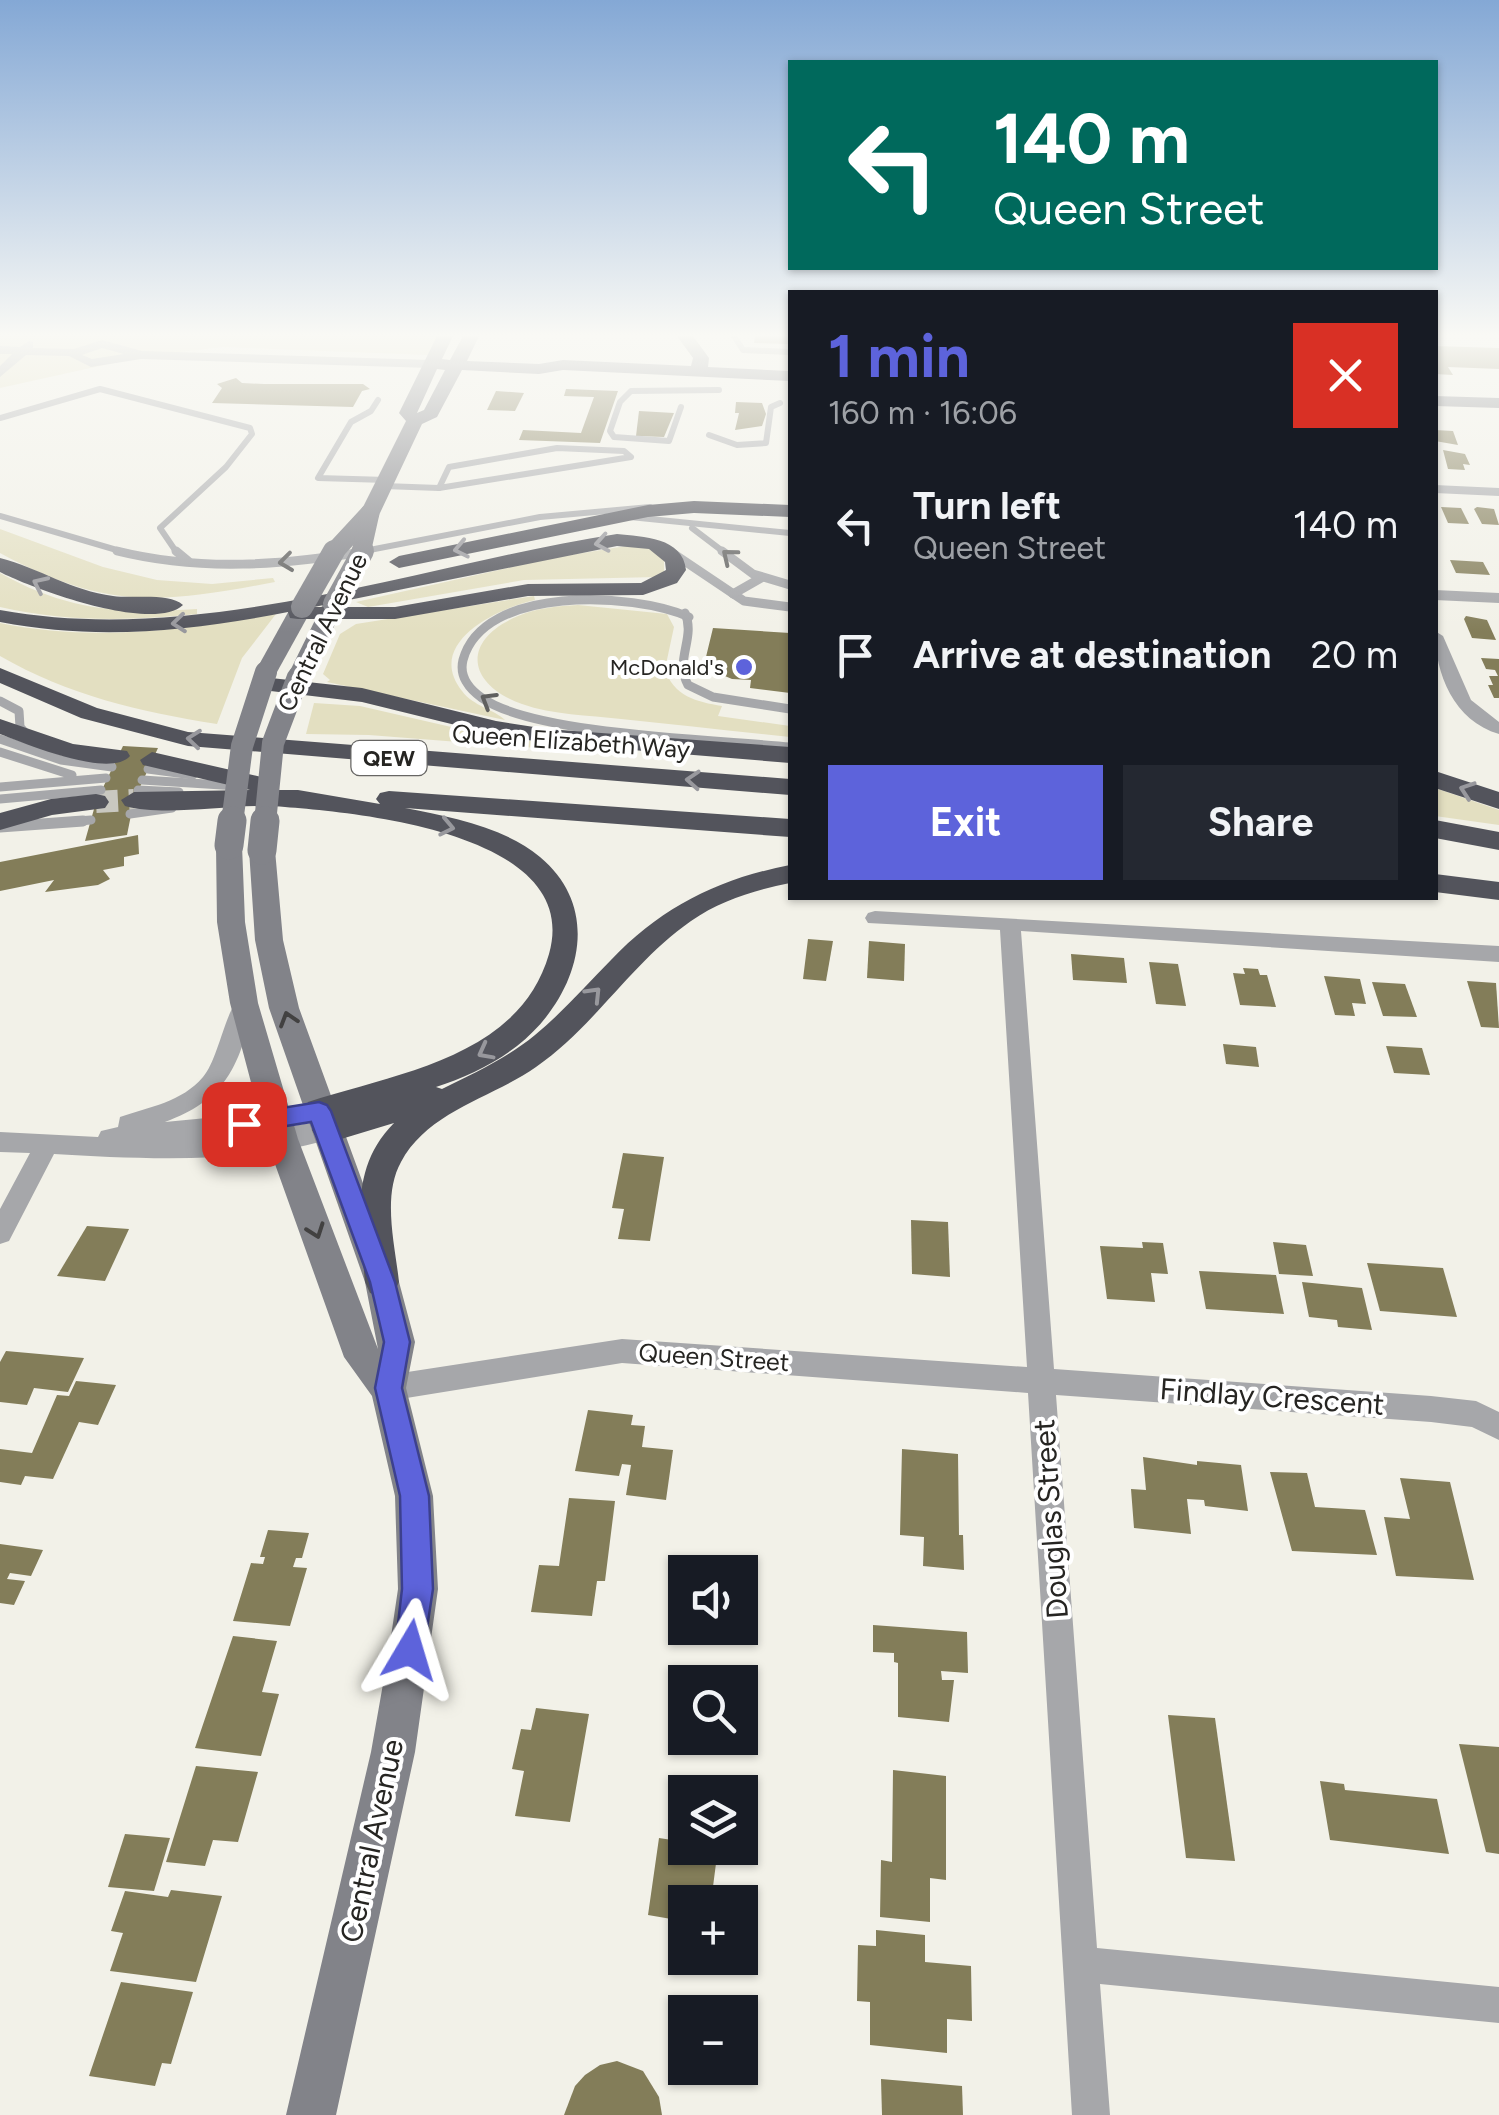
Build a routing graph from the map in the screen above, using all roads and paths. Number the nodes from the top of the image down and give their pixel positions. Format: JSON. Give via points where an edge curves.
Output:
{"nodes":[{"id":1,"x":251,"y":435,"type":"edge"},
{"id":2,"x":344,"y":435,"type":"edge"},
{"id":3,"x":409,"y":435,"type":"edge"},
{"id":4,"x":612,"y":435,"type":"edge"},
{"id":5,"x":670,"y":435,"type":"edge"},
{"id":6,"x":709,"y":435,"type":"edge"},
{"id":7,"x":767,"y":435,"type":"edge"},
{"id":8,"x":386,"y":483,"type":"junction"},
{"id":9,"x":440,"y":488,"type":"junction"},
{"id":10,"x":1438,"y":490,"type":"edge"},
{"id":11,"x":1499,"y":492,"type":"edge"},
{"id":12,"x":694,"y":507,"type":"junction"},
{"id":13,"x":788,"y":511,"type":"edge"},
{"id":14,"x":370,"y":512,"type":"junction"},
{"id":15,"x":0,"y":516,"type":"edge"},
{"id":16,"x":602,"y":519,"type":"junction"},
{"id":17,"x":670,"y":522,"type":"junction"},
{"id":18,"x":788,"y":533,"type":"edge"},
{"id":19,"x":665,"y":549,"type":"junction"},
{"id":20,"x":0,"y":564,"type":"edge"},
{"id":21,"x":216,"y":566,"type":"junction"},
{"id":22,"x":761,"y":578,"type":"junction"},
{"id":23,"x":788,"y":585,"type":"edge"},
{"id":24,"x":606,"y":591,"type":"junction"},
{"id":25,"x":733,"y":594,"type":"junction"},
{"id":26,"x":1438,"y":595,"type":"edge"},
{"id":27,"x":1499,"y":598,"type":"edge"},
{"id":28,"x":788,"y":607,"type":"edge"},
{"id":29,"x":300,"y":610,"type":"junction"},
{"id":30,"x":331,"y":610,"type":"junction"},
{"id":31,"x":0,"y":616,"type":"edge"},
{"id":32,"x":689,"y":617,"type":"junction"},
{"id":33,"x":1438,"y":644,"type":"edge"},
{"id":34,"x":0,"y":676,"type":"edge"},
{"id":35,"x":264,"y":678,"type":"junction"},
{"id":36,"x":303,"y":684,"type":"junction"},
{"id":37,"x":0,"y":700,"type":"edge"},
{"id":38,"x":788,"y":708,"type":"edge"},
{"id":39,"x":0,"y":726,"type":"edge"},
{"id":40,"x":1499,"y":729,"type":"edge"},
{"id":41,"x":28,"y":736,"type":"junction"},
{"id":42,"x":0,"y":738,"type":"edge"},
{"id":43,"x":788,"y":748,"type":"edge"},
{"id":44,"x":0,"y":752,"type":"edge"},
{"id":45,"x":788,"y":756,"type":"edge"},
{"id":46,"x":1438,"y":779,"type":"edge"},
{"id":47,"x":103,"y":784,"type":"junction"},
{"id":48,"x":141,"y":785,"type":"junction"},
{"id":49,"x":788,"y":787,"type":"edge"},
{"id":50,"x":0,"y":788,"type":"edge"},
{"id":51,"x":249,"y":790,"type":"junction"},
{"id":52,"x":283,"y":794,"type":"junction"},
{"id":53,"x":0,"y":799,"type":"edge"},
{"id":54,"x":1499,"y":801,"type":"edge"},
{"id":55,"x":67,"y":804,"type":"junction"},
{"id":56,"x":0,"y":810,"type":"edge"},
{"id":57,"x":0,"y":824,"type":"edge"},
{"id":58,"x":788,"y":828,"type":"edge"},
{"id":59,"x":1438,"y":830,"type":"edge"},
{"id":60,"x":1438,"y":839,"type":"edge"},
{"id":61,"x":1499,"y":845,"type":"edge"},
{"id":62,"x":788,"y":874,"type":"edge"},
{"id":63,"x":1438,"y":883,"type":"edge"},
{"id":64,"x":1438,"y":892,"type":"edge"},
{"id":65,"x":1499,"y":893,"type":"edge"},
{"id":66,"x":875,"y":918,"type":"dead end"},
{"id":67,"x":1010,"y":922,"type":"junction"},
{"id":68,"x":1499,"y":954,"type":"edge"},
{"id":69,"x":244,"y":1002,"type":"junction"},
{"id":70,"x":492,"y":1078,"type":"junction"},
{"id":71,"x":323,"y":1121,"type":"junction"},
{"id":72,"x":280,"y":1129,"type":"junction"},
{"id":73,"x":0,"y":1142,"type":"edge"},
{"id":74,"x":47,"y":1144,"type":"junction"},
{"id":75,"x":0,"y":1233,"type":"edge"},
{"id":76,"x":382,"y":1282,"type":"junction"},
{"id":77,"x":1042,"y":1380,"type":"junction"},
{"id":78,"x":388,"y":1388,"type":"junction"},
{"id":79,"x":1499,"y":1428,"type":"edge"},
{"id":80,"x":1081,"y":1964,"type":"junction"},
{"id":81,"x":1499,"y":2004,"type":"edge"},
{"id":82,"x":312,"y":2115,"type":"edge"},
{"id":83,"x":1090,"y":2115,"type":"edge"}],
"edges":[{"from":1,"to":21,"type":"lane","via":[[160,528],[183,560]]},
{"from":2,"to":8,"type":"lane","via":[[318,478]]},
{"from":3,"to":8,"type":"main road","name":"Central Avenue"},
{"from":4,"to":5,"type":"lane","via":[[668,441]]},
{"from":6,"to":7,"type":"lane","via":[[750,447],[766,443]]},
{"from":8,"to":9,"type":"lane"},
{"from":8,"to":14,"type":"main road","name":"Central Avenue"},
{"from":9,"to":9,"type":"lane","via":[[458,485],[630,457],[624,451],[557,448],[449,467]]},
{"from":10,"to":11,"type":"street"},
{"from":12,"to":13,"type":"highway"},
{"from":12,"to":16,"type":"highway"},
{"from":12,"to":21,"type":"lane","one_way":true,"via":[[562,512],[298,561]]},
{"from":14,"to":29,"type":"main road","name":"Central Avenue","bridge":true,"via":[[337,546]]},
{"from":14,"to":30,"type":"main road","name":"Central Avenue","bridge":true,"via":[[366,544]]},
{"from":15,"to":21,"type":"lane","via":[[146,558]]},
{"from":16,"to":17,"type":"lane"},
{"from":16,"to":20,"type":"highway","one_way":true,"via":[[181,605],[87,601]]},
{"from":17,"to":18,"type":"lane"},
{"from":22,"to":17,"type":"lane","one_way":true,"via":[[700,532]]},
{"from":19,"to":24,"type":"highway","via":[[676,565],[665,582]]},
{"from":19,"to":25,"type":"lane"},
{"from":19,"to":31,"type":"highway","one_way":true,"via":[[618,540],[158,626],[77,627]]},
{"from":22,"to":23,"type":"lane"},
{"from":22,"to":25,"type":"lane"},
{"from":24,"to":30,"type":"highway","via":[[528,590],[407,611]]},
{"from":24,"to":32,"type":"lane","via":[[662,599]]},
{"from":25,"to":28,"type":"lane","via":[[749,603]]},
{"from":26,"to":27,"type":"street"},
{"from":29,"to":30,"type":"highway"},
{"from":29,"to":35,"type":"main road","name":"Central Avenue"},
{"from":30,"to":36,"type":"main road","name":"Central Avenue"},
{"from":32,"to":38,"type":"lane","via":[[680,667],[688,685],[714,697]]},
{"from":43,"to":32,"type":"lane","one_way":true,"via":[[535,719],[482,698],[462,672],[465,648],[476,634],[532,605],[646,604]]},
{"from":33,"to":40,"type":"street","via":[[1462,705]]},
{"from":49,"to":34,"type":"highway","name":"Queen Elizabeth Way","number":"QEW","one_way":true,"via":[[171,736],[89,713]]},
{"from":35,"to":36,"type":"highway"},
{"from":35,"to":69,"type":"main road","name":"Central Avenue","bridge":true,"via":[[242,746],[228,845],[233,944]]},
{"from":36,"to":45,"type":"highway","via":[[547,736]]},
{"from":71,"to":36,"type":"main road","name":"Central Avenue","one_way":true,"bridge":true,"via":[[273,961],[262,850],[272,742]]},
{"from":37,"to":41,"type":"lane","via":[[19,711]]},
{"from":39,"to":41,"type":"highway"},
{"from":41,"to":47,"type":"highway","via":[[70,751]]},
{"from":42,"to":47,"type":"lane"},
{"from":44,"to":47,"type":"lane"},
{"from":54,"to":46,"type":"highway","one_way":true},
{"from":47,"to":50,"type":"lane"},
{"from":47,"to":53,"type":"lane"},
{"from":47,"to":55,"type":"highway"},
{"from":47,"to":57,"type":"lane"},
{"from":48,"to":51,"type":"highway","number":"QEW"},
{"from":48,"to":51,"type":"highway","number":"QEW"},
{"from":48,"to":52,"type":"lane","number":"QEW"},
{"from":51,"to":52,"type":"highway","number":"QEW"},
{"from":52,"to":58,"type":"highway","number":"QEW"},
{"from":52,"to":71,"type":"highway","one_way":true,"via":[[485,838],[539,871],[566,918],[558,978],[535,1012],[500,1044]]},
{"from":55,"to":56,"type":"highway"},
{"from":55,"to":57,"type":"highway"},
{"from":59,"to":61,"type":"highway"},
{"from":60,"to":61,"type":"highway"},
{"from":70,"to":62,"type":"highway","one_way":true,"via":[[552,1038],[638,948],[683,913],[730,889]]},
{"from":63,"to":65,"type":"highway"},
{"from":64,"to":65,"type":"highway"},
{"from":66,"to":67,"type":"street"},
{"from":67,"to":68,"type":"street"},
{"from":67,"to":77,"type":"street","name":"Douglas Street"},
{"from":69,"to":72,"type":"main road","name":"Central Avenue"},
{"from":69,"to":74,"type":"street","via":[[226,1068],[194,1100],[166,1114]]},
{"from":70,"to":71,"type":"highway","via":[[413,1108]]},
{"from":70,"to":76,"type":"highway","via":[[423,1118],[388,1153],[376,1184]]},
{"from":71,"to":72,"type":"street"},
{"from":71,"to":76,"type":"main road","name":"Central Avenue"},
{"from":72,"to":74,"type":"street","via":[[164,1150]]},
{"from":72,"to":78,"type":"main road","name":"Central Avenue","one_way":true,"via":[[362,1356]]},
{"from":73,"to":74,"type":"street"},
{"from":74,"to":75,"type":"street"},
{"from":76,"to":78,"type":"main road","name":"Central Avenue","via":[[397,1342]]},
{"from":77,"to":78,"type":"street","name":"Queen Street","via":[[622,1351]]},
{"from":77,"to":79,"type":"street","name":"Findlay Crescent","via":[[1446,1410],[1476,1414]]},
{"from":77,"to":80,"type":"street","name":"Douglas Street"},
{"from":78,"to":82,"type":"main road","name":"Central Avenue","via":[[414,1496],[418,1589],[393,1752]]},
{"from":80,"to":81,"type":"street"},
{"from":80,"to":83,"type":"street","name":"Douglas Street"}]}
